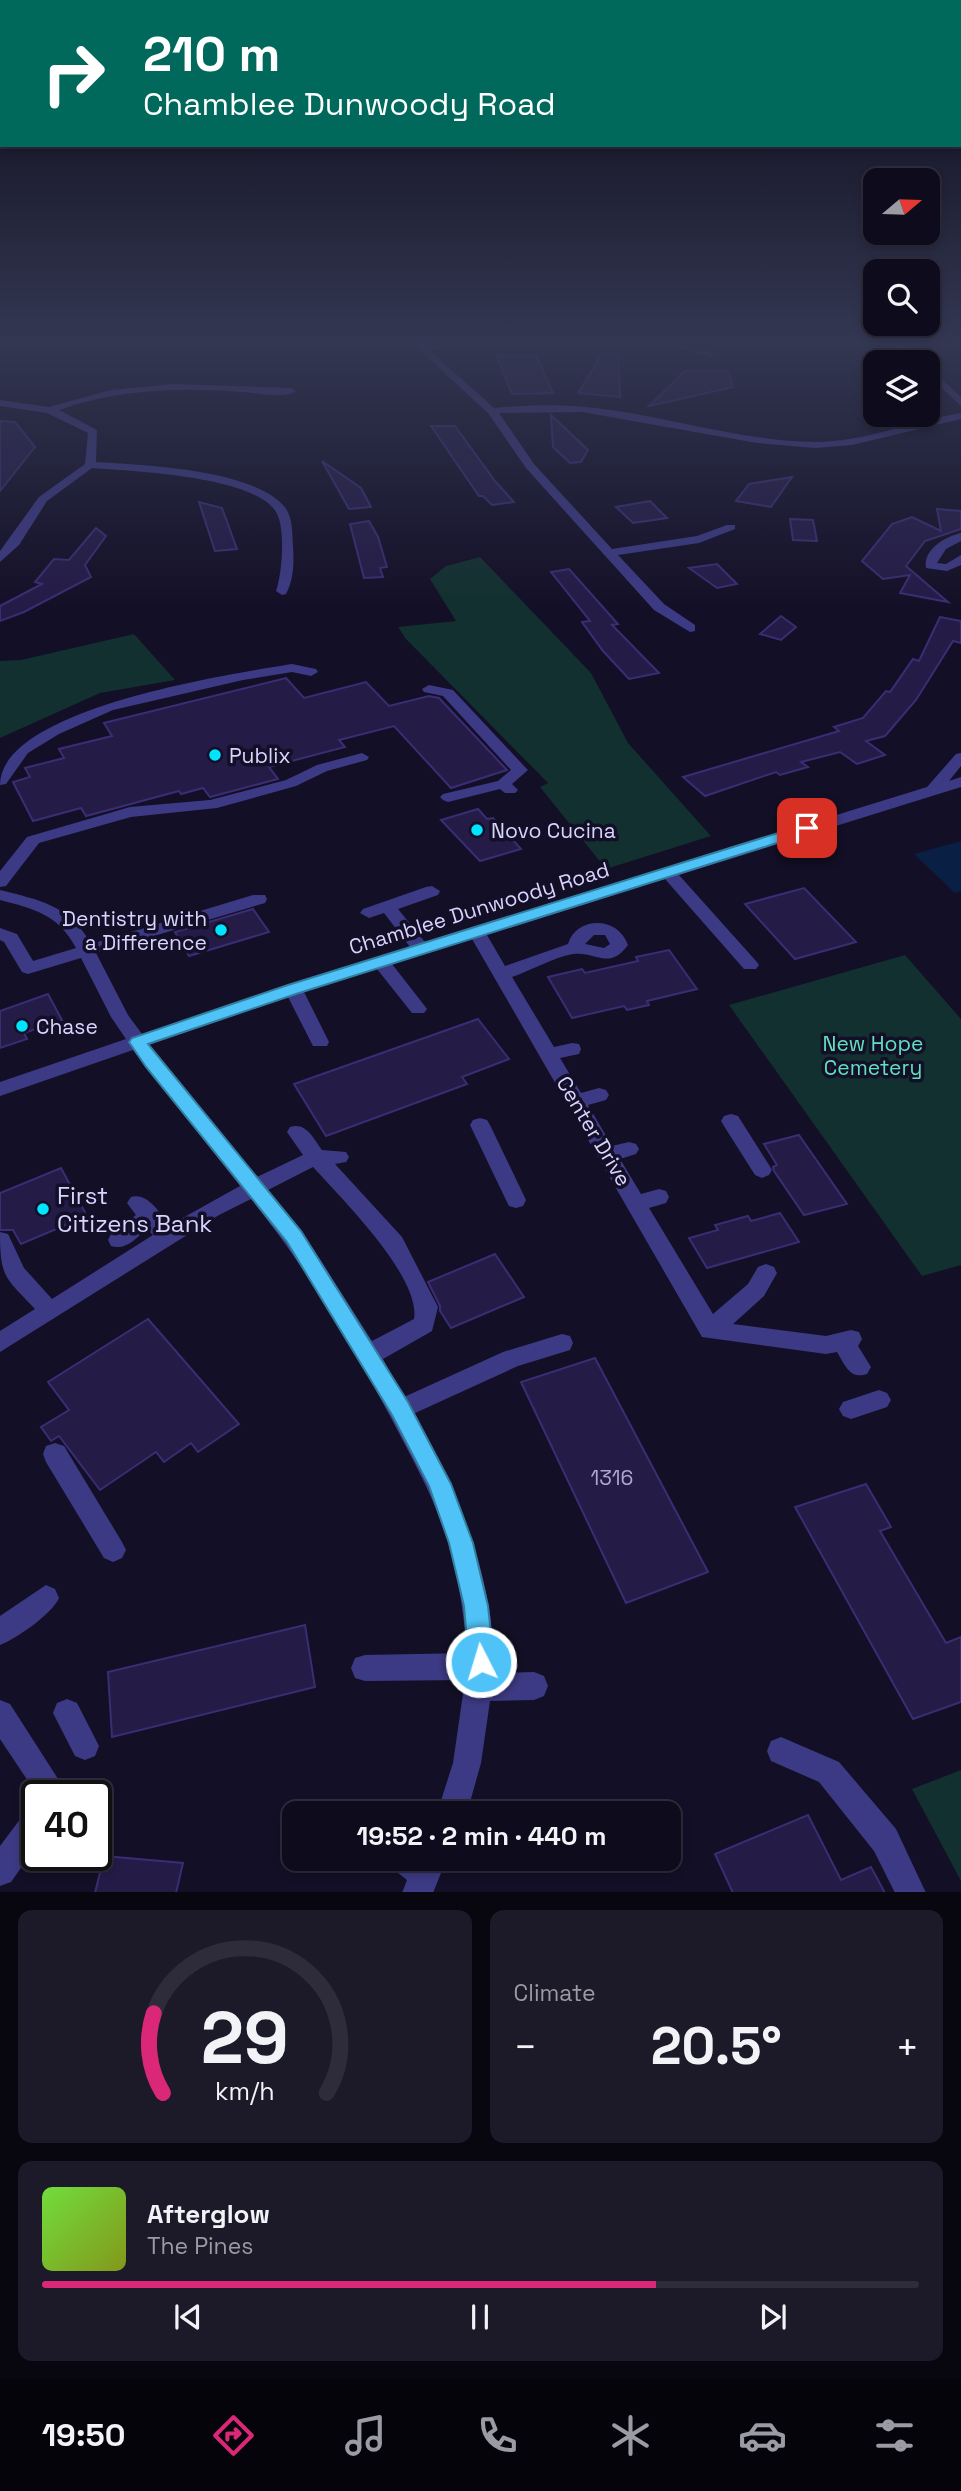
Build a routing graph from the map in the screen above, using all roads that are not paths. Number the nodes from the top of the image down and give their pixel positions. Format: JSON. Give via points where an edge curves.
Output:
{"nodes":[{"id":1,"x":93,"y":432,"type":"edge"},
{"id":2,"x":507,"y":432,"type":"edge"},
{"id":3,"x":720,"y":432,"type":"edge"},
{"id":4,"x":891,"y":432,"type":"edge"},
{"id":5,"x":90,"y":465,"type":"junction"},
{"id":6,"x":731,"y":527,"type":"dead end"},
{"id":7,"x":961,"y":537,"type":"edge"},
{"id":8,"x":610,"y":553,"type":"junction"},
{"id":9,"x":0,"y":558,"type":"edge"},
{"id":10,"x":961,"y":559,"type":"edge"},
{"id":11,"x":282,"y":591,"type":"dead end"},
{"id":12,"x":690,"y":628,"type":"dead end"},
{"id":13,"x":311,"y":672,"type":"dead end"},
{"id":14,"x":429,"y":689,"type":"dead end"},
{"id":15,"x":961,"y":757,"type":"edge"},
{"id":16,"x":362,"y":758,"type":"dead end"},
{"id":17,"x":1,"y":781,"type":"edge"},
{"id":18,"x":961,"y":782,"type":"edge"},
{"id":19,"x":934,"y":789,"type":"junction"},
{"id":20,"x":448,"y":797,"type":"dead end"},
{"id":21,"x":668,"y":873,"type":"junction"},
{"id":22,"x":0,"y":882,"type":"edge"},
{"id":23,"x":432,"y":891,"type":"dead end"},
{"id":24,"x":0,"y":895,"type":"edge"},
{"id":25,"x":260,"y":899,"type":"dead end"},
{"id":26,"x":388,"y":907,"type":"junction"},
{"id":27,"x":369,"y":913,"type":"dead end"},
{"id":28,"x":0,"y":933,"type":"edge"},
{"id":29,"x":477,"y":933,"type":"junction"},
{"id":30,"x":579,"y":948,"type":"dead end"},
{"id":31,"x":86,"y":950,"type":"junction"},
{"id":32,"x":422,"y":950,"type":"junction"},
{"id":33,"x":382,"y":963,"type":"junction"},
{"id":34,"x":750,"y":965,"type":"dead end"},
{"id":35,"x":501,"y":974,"type":"junction"},
{"id":36,"x":293,"y":989,"type":"junction"},
{"id":37,"x":418,"y":1009,"type":"dead end"},
{"id":38,"x":320,"y":1041,"type":"dead end"},
{"id":39,"x":138,"y":1042,"type":"junction"},
{"id":40,"x":572,"y":1049,"type":"dead end"},
{"id":41,"x":548,"y":1055,"type":"junction"},
{"id":42,"x":0,"y":1089,"type":"edge"},
{"id":43,"x":600,"y":1095,"type":"dead end"},
{"id":44,"x":575,"y":1101,"type":"junction"},
{"id":45,"x":731,"y":1121,"type":"dead end"},
{"id":46,"x":480,"y":1125,"type":"dead end"},
{"id":47,"x":297,"y":1132,"type":"dead end"},
{"id":48,"x":629,"y":1149,"type":"dead end"},
{"id":49,"x":607,"y":1155,"type":"junction"},
{"id":50,"x":316,"y":1157,"type":"junction"},
{"id":51,"x":338,"y":1157,"type":"dead end"},
{"id":52,"x":762,"y":1170,"type":"dead end"},
{"id":53,"x":254,"y":1186,"type":"junction"},
{"id":54,"x":659,"y":1197,"type":"dead end"},
{"id":55,"x":516,"y":1200,"type":"dead end"},
{"id":56,"x":636,"y":1203,"type":"junction"},
{"id":57,"x":167,"y":1237,"type":"junction"},
{"id":58,"x":0,"y":1240,"type":"edge"},
{"id":59,"x":119,"y":1240,"type":"dead end"},
{"id":60,"x":766,"y":1273,"type":"dead end"},
{"id":61,"x":50,"y":1311,"type":"junction"},
{"id":62,"x":710,"y":1330,"type":"junction"},
{"id":63,"x":0,"y":1343,"type":"edge"},
{"id":64,"x":562,"y":1343,"type":"dead end"},
{"id":65,"x":370,"y":1357,"type":"junction"},
{"id":66,"x":859,"y":1367,"type":"dead end"},
{"id":67,"x":879,"y":1400,"type":"dead end"},
{"id":68,"x":400,"y":1409,"type":"junction"},
{"id":69,"x":851,"y":1409,"type":"dead end"},
{"id":70,"x":55,"y":1454,"type":"dead end"},
{"id":71,"x":113,"y":1550,"type":"dead end"},
{"id":72,"x":46,"y":1598,"type":"dead end"},
{"id":73,"x":0,"y":1632,"type":"edge"},
{"id":74,"x":365,"y":1668,"type":"dead end"},
{"id":75,"x":480,"y":1676,"type":"junction"},
{"id":76,"x":534,"y":1686,"type":"dead end"},
{"id":77,"x":67,"y":1713,"type":"dead end"},
{"id":78,"x":0,"y":1714,"type":"edge"},
{"id":79,"x":85,"y":1746,"type":"dead end"},
{"id":80,"x":781,"y":1751,"type":"dead end"},
{"id":81,"x":44,"y":1780,"type":"edge"},
{"id":82,"x":456,"y":1801,"type":"edge"},
{"id":83,"x":21,"y":1842,"type":"edge"},
{"id":84,"x":0,"y":1871,"type":"edge"},
{"id":85,"x":911,"y":1892,"type":"edge"}],
"edges":[{"from":1,"to":5,"type":"street"},
{"from":2,"to":8,"type":"street","via":[[530,466]]},
{"from":3,"to":4,"type":"street","via":[[817,445]]},
{"from":5,"to":9,"type":"street","via":[[43,499]]},
{"from":5,"to":11,"type":"street","via":[[173,472],[263,495],[280,508],[286,524],[287,579]]},
{"from":6,"to":8,"type":"street","via":[[699,539]]},
{"from":7,"to":10,"type":"street","via":[[948,540],[930,565],[952,568]]},
{"from":8,"to":12,"type":"street","via":[[659,607]]},
{"from":13,"to":17,"type":"street","via":[[292,668],[243,676],[108,706],[23,750]]},
{"from":14,"to":20,"type":"street","via":[[447,692],[520,770],[507,787]]},
{"from":15,"to":19,"type":"street"},
{"from":16,"to":22,"type":"street","via":[[211,805],[130,813],[29,837]]},
{"from":18,"to":19,"type":"street","name":"Chamblee Dunwoody Road"},
{"from":19,"to":21,"type":"street","name":"Chamblee Dunwoody Road"},
{"from":21,"to":29,"type":"street","name":"Chamblee Dunwoody Road"},
{"from":21,"to":34,"type":"street"},
{"from":23,"to":26,"type":"street"},
{"from":24,"to":31,"type":"street","via":[[38,905],[63,918]]},
{"from":25,"to":31,"type":"street"},
{"from":26,"to":27,"type":"street"},
{"from":26,"to":32,"type":"street"},
{"from":28,"to":31,"type":"street","via":[[11,938],[33,967]]},
{"from":29,"to":32,"type":"street","name":"Chamblee Dunwoody Road"},
{"from":29,"to":35,"type":"street","name":"Center Drive"},
{"from":30,"to":35,"type":"street"},
{"from":31,"to":39,"type":"street"},
{"from":32,"to":33,"type":"street","name":"Chamblee Dunwoody Road"},
{"from":33,"to":36,"type":"street","name":"Chamblee Dunwoody Road"},
{"from":33,"to":37,"type":"street"},
{"from":35,"to":41,"type":"street","name":"Center Drive"},
{"from":36,"to":38,"type":"street"},
{"from":36,"to":39,"type":"street","name":"Chamblee Dunwoody Road"},
{"from":39,"to":42,"type":"street","name":"Chamblee Dunwoody Road"},
{"from":39,"to":53,"type":"street"},
{"from":40,"to":41,"type":"street"},
{"from":41,"to":44,"type":"street","name":"Center Drive"},
{"from":43,"to":44,"type":"street"},
{"from":44,"to":49,"type":"street","name":"Center Drive"},
{"from":45,"to":52,"type":"street"},
{"from":46,"to":55,"type":"street"},
{"from":47,"to":50,"type":"street"},
{"from":48,"to":49,"type":"street"},
{"from":49,"to":56,"type":"street","name":"Center Drive"},
{"from":50,"to":51,"type":"street"},
{"from":50,"to":53,"type":"street"},
{"from":50,"to":65,"type":"street","via":[[394,1243],[427,1307],[424,1324]]},
{"from":53,"to":57,"type":"street"},
{"from":53,"to":65,"type":"street","via":[[294,1237]]},
{"from":54,"to":56,"type":"street"},
{"from":56,"to":62,"type":"street","name":"Center Drive"},
{"from":57,"to":59,"type":"street","via":[[142,1210]]},
{"from":57,"to":61,"type":"street"},
{"from":58,"to":61,"type":"street","via":[[15,1273]]},
{"from":60,"to":62,"type":"street","via":[[756,1290]]},
{"from":61,"to":63,"type":"street"},
{"from":62,"to":66,"type":"street","via":[[826,1345],[847,1340]]},
{"from":64,"to":68,"type":"street","via":[[511,1359]]},
{"from":65,"to":68,"type":"street"},
{"from":67,"to":69,"type":"street"},
{"from":68,"to":75,"type":"street","via":[[439,1484],[461,1543],[476,1606]]},
{"from":70,"to":71,"type":"street"},
{"from":72,"to":73,"type":"street"},
{"from":74,"to":75,"type":"street"},
{"from":75,"to":76,"type":"street"},
{"from":75,"to":82,"type":"street","via":[[467,1763]]},
{"from":77,"to":79,"type":"street"},
{"from":78,"to":81,"type":"street"},
{"from":80,"to":85,"type":"street","via":[[829,1772],[885,1840]]},
{"from":83,"to":84,"type":"street"}]}
